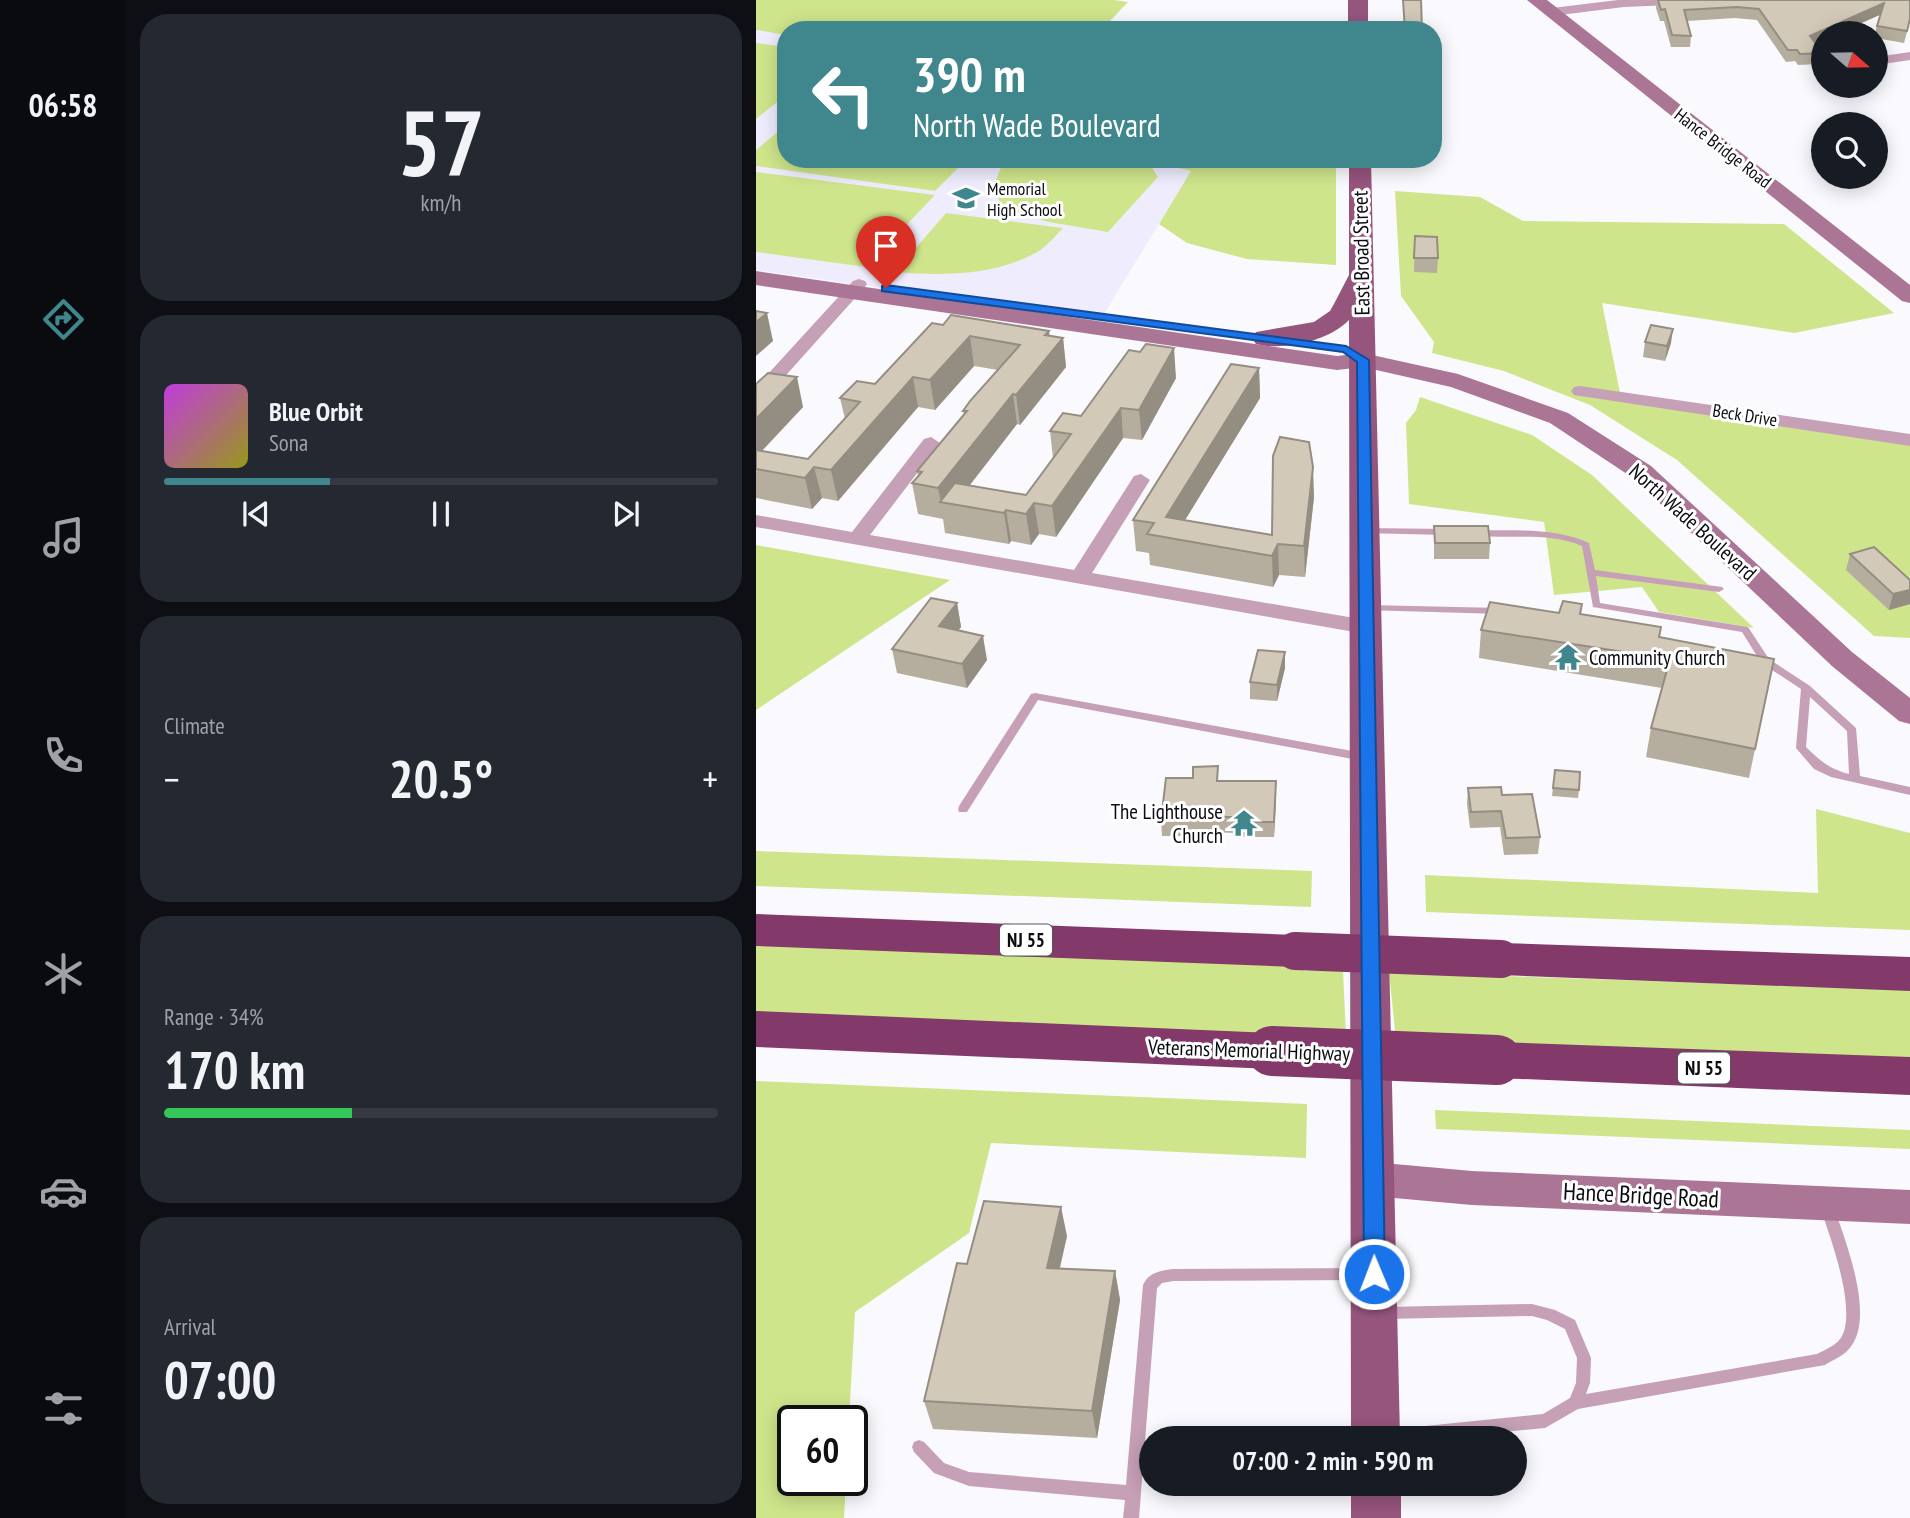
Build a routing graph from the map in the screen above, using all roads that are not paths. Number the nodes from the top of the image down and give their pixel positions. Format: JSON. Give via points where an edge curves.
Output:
{"nodes":[{"id":1,"x":1358,"y":0,"type":"edge"},
{"id":2,"x":1695,"y":0,"type":"edge"},
{"id":3,"x":1544,"y":6,"type":"edge"},
{"id":4,"x":1358,"y":21,"type":"edge"},
{"id":5,"x":1910,"y":55,"type":"edge"},
{"id":6,"x":1888,"y":59,"type":"edge"},
{"id":7,"x":1360,"y":168,"type":"edge"},
{"id":8,"x":756,"y":270,"type":"edge"},
{"id":9,"x":1362,"y":274,"type":"junction"},
{"id":10,"x":756,"y":278,"type":"edge"},
{"id":11,"x":856,"y":288,"type":"junction"},
{"id":12,"x":1910,"y":296,"type":"edge"},
{"id":13,"x":1265,"y":338,"type":"junction"},
{"id":14,"x":1363,"y":360,"type":"junction"},
{"id":15,"x":1580,"y":391,"type":"dead end"},
{"id":16,"x":756,"y":398,"type":"edge"},
{"id":17,"x":1910,"y":440,"type":"edge"},
{"id":18,"x":931,"y":443,"type":"dead end"},
{"id":19,"x":1141,"y":480,"type":"dead end"},
{"id":20,"x":756,"y":521,"type":"edge"},
{"id":21,"x":1365,"y":531,"type":"junction"},
{"id":22,"x":856,"y":538,"type":"junction"},
{"id":23,"x":1590,"y":572,"type":"junction"},
{"id":24,"x":1080,"y":576,"type":"junction"},
{"id":25,"x":1719,"y":589,"type":"dead end"},
{"id":26,"x":1508,"y":611,"type":"edge"},
{"id":27,"x":1366,"y":617,"type":"junction"},
{"id":28,"x":1751,"y":656,"type":"edge"},
{"id":29,"x":1764,"y":659,"type":"junction"},
{"id":30,"x":1806,"y":688,"type":"junction"},
{"id":31,"x":1910,"y":714,"type":"edge"},
{"id":32,"x":1366,"y":758,"type":"junction"},
{"id":33,"x":1855,"y":779,"type":"junction"},
{"id":34,"x":1910,"y":790,"type":"edge"},
{"id":35,"x":963,"y":809,"type":"dead end"},
{"id":36,"x":756,"y":930,"type":"edge"},
{"id":37,"x":1910,"y":974,"type":"edge"},
{"id":38,"x":756,"y":1029,"type":"edge"},
{"id":39,"x":1910,"y":1076,"type":"edge"},
{"id":40,"x":1372,"y":1179,"type":"junction"},
{"id":41,"x":1825,"y":1203,"type":"junction"},
{"id":42,"x":1910,"y":1207,"type":"edge"},
{"id":43,"x":1374,"y":1293,"type":"junction"},
{"id":44,"x":1576,"y":1403,"type":"junction"},
{"id":45,"x":1376,"y":1426,"type":"edge"},
{"id":46,"x":1495,"y":1426,"type":"edge"},
{"id":47,"x":919,"y":1447,"type":"dead end"},
{"id":48,"x":1133,"y":1493,"type":"junction"},
{"id":49,"x":1376,"y":1496,"type":"edge"},
{"id":50,"x":1131,"y":1518,"type":"edge"},
{"id":51,"x":1376,"y":1518,"type":"edge"}],
"edges":[{"from":1,"to":4,"type":"main road"},
{"from":2,"to":3,"type":"street"},
{"from":3,"to":12,"type":"main road","name":"Hance Bridge Road"},
{"from":5,"to":6,"type":"street"},
{"from":7,"to":9,"type":"main road","name":"East Broad Street"},
{"from":8,"to":11,"type":"main road","name":"North Wade Boulevard"},
{"from":9,"to":13,"type":"main road","via":[[1344,309],[1329,325]]},
{"from":9,"to":14,"type":"main road","name":"East Broad Street"},
{"from":10,"to":11,"type":"main road","name":"North Wade Boulevard"},
{"from":11,"to":13,"type":"main road","name":"North Wade Boulevard"},
{"from":11,"to":14,"type":"main road","name":"North Wade Boulevard","via":[[1337,363]]},
{"from":11,"to":16,"type":"street"},
{"from":13,"to":14,"type":"main road","name":"North Wade Boulevard","via":[[1346,349]]},
{"from":14,"to":21,"type":"main road","name":"East Broad Street"},
{"from":14,"to":31,"type":"main road","name":"North Wade Boulevard","via":[[1485,389],[1559,418],[1624,460],[1842,659]]},
{"from":15,"to":17,"type":"street","name":"Beck Drive"},
{"from":18,"to":22,"type":"street"},
{"from":19,"to":24,"type":"street"},
{"from":20,"to":22,"type":"street"},
{"from":21,"to":23,"type":"lane","via":[[1527,534],[1578,540],[1586,545]]},
{"from":21,"to":27,"type":"main road","name":"East Broad Street"},
{"from":22,"to":24,"type":"street"},
{"from":23,"to":25,"type":"lane"},
{"from":23,"to":29,"type":"lane","via":[[1595,610],[1745,629]]},
{"from":24,"to":27,"type":"street"},
{"from":26,"to":27,"type":"lane"},
{"from":27,"to":32,"type":"main road","name":"East Broad Street"},
{"from":28,"to":29,"type":"lane"},
{"from":29,"to":30,"type":"lane"},
{"from":30,"to":33,"type":"lane","via":[[1852,730]]},
{"from":30,"to":33,"type":"lane","via":[[1801,748],[1818,766]]},
{"from":32,"to":35,"type":"lane","via":[[1035,696]]},
{"from":32,"to":40,"type":"main road","name":"East Broad Street"},
{"from":33,"to":34,"type":"lane"},
{"from":36,"to":37,"type":"highway","number":"NJ 55","bridge":true},
{"from":38,"to":39,"type":"highway","name":"Veterans Memorial Highway","number":"NJ 55","bridge":true},
{"from":40,"to":41,"type":"main road","name":"Hance Bridge Road","via":[[1472,1188]]},
{"from":40,"to":43,"type":"main road","name":"East Broad Street"},
{"from":41,"to":42,"type":"main road","name":"Hance Bridge Road"},
{"from":41,"to":44,"type":"lane","via":[[1847,1266],[1852,1305],[1845,1344],[1820,1360]]},
{"from":43,"to":44,"type":"lane","via":[[1550,1314],[1570,1325],[1584,1358]]},
{"from":43,"to":45,"type":"main road","name":"East Broad Street"},
{"from":43,"to":48,"type":"lane","via":[[1159,1277],[1150,1285]]},
{"from":44,"to":46,"type":"lane","via":[[1545,1421]]},
{"from":47,"to":48,"type":"lane","via":[[939,1468],[969,1479]]},
{"from":48,"to":50,"type":"lane"},
{"from":49,"to":51,"type":"main road"}]}
